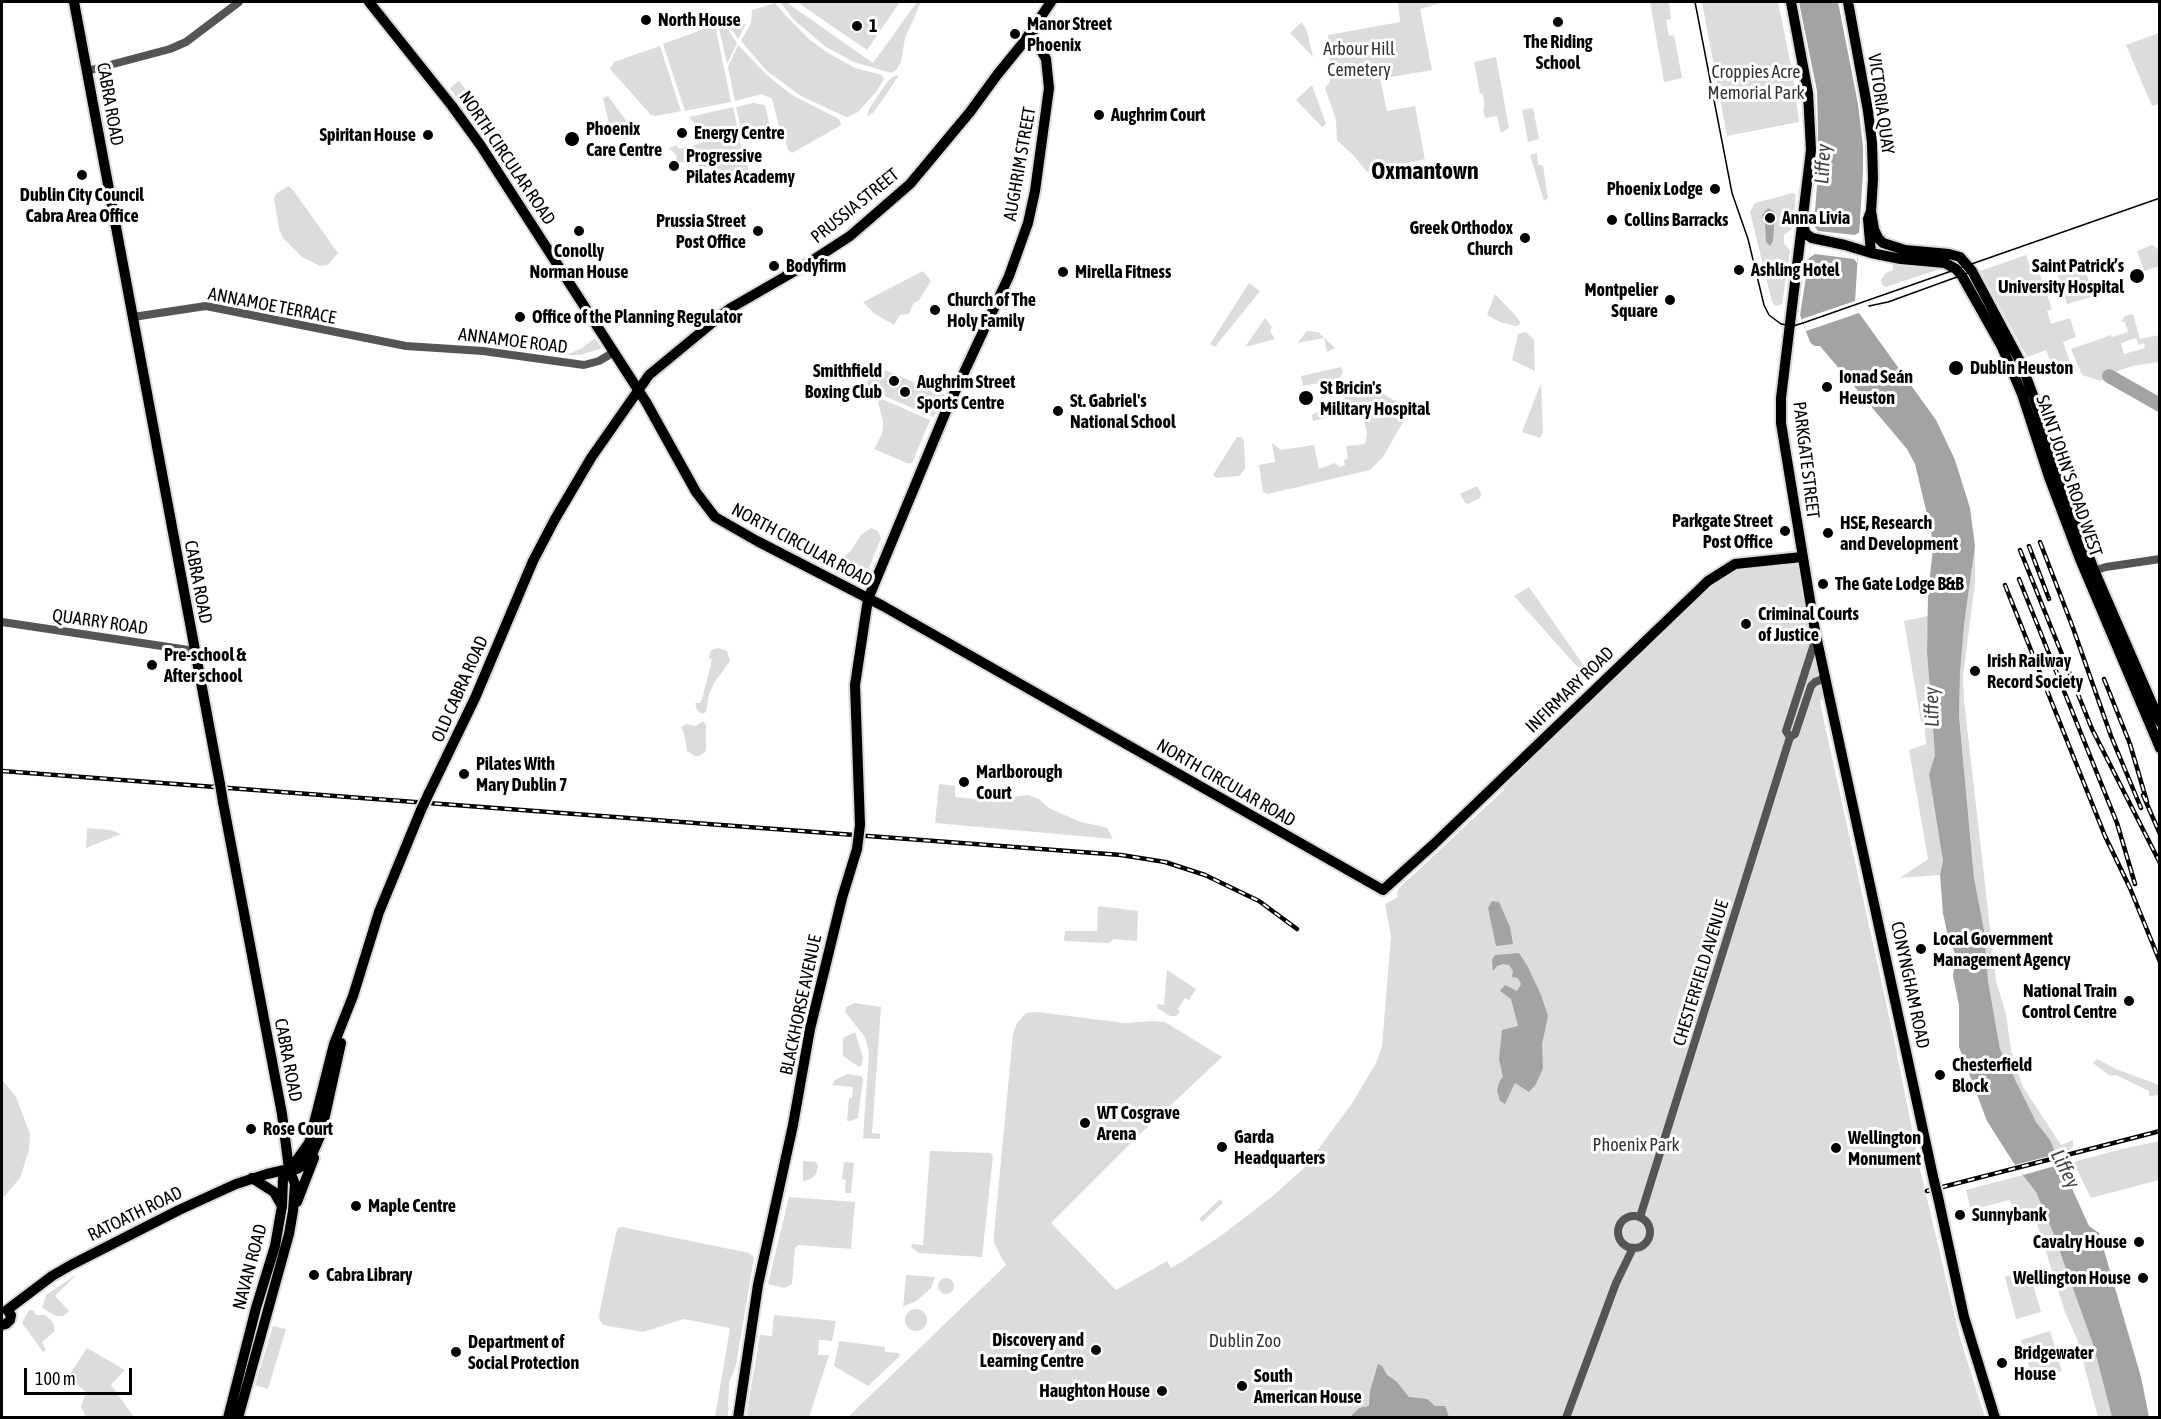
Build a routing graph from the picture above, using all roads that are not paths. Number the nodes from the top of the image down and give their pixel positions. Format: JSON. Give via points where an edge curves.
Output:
{"nodes":[{"id":1,"x":74,"y":2,"type":"edge"},
{"id":2,"x":239,"y":2,"type":"edge"},
{"id":3,"x":369,"y":2,"type":"edge"},
{"id":4,"x":1051,"y":2,"type":"edge"},
{"id":5,"x":1791,"y":2,"type":"edge"},
{"id":6,"x":1848,"y":2,"type":"edge"},
{"id":7,"x":1031,"y":32,"type":"junction"},
{"id":8,"x":87,"y":71,"type":"junction"},
{"id":9,"x":1871,"y":212,"type":"junction"},
{"id":10,"x":1802,"y":223,"type":"junction"},
{"id":11,"x":1868,"y":232,"type":"junction"},
{"id":12,"x":1824,"y":241,"type":"junction"},
{"id":13,"x":1858,"y":246,"type":"junction"},
{"id":14,"x":1892,"y":247,"type":"joint"},
{"id":15,"x":1871,"y":253,"type":"junction"},
{"id":16,"x":1797,"y":268,"type":"junction"},
{"id":17,"x":133,"y":317,"type":"junction"},
{"id":18,"x":405,"y":346,"type":"joint"},
{"id":19,"x":614,"y":352,"type":"junction"},
{"id":20,"x":638,"y":390,"type":"junction"},
{"id":21,"x":625,"y":408,"type":"junction"},
{"id":22,"x":650,"y":411,"type":"junction"},
{"id":23,"x":1802,"y":557,"type":"junction"},
{"id":24,"x":2160,"y":559,"type":"edge"},
{"id":25,"x":2090,"y":572,"type":"junction"},
{"id":26,"x":868,"y":599,"type":"junction"},
{"id":27,"x":2,"y":622,"type":"edge"},
{"id":28,"x":1816,"y":638,"type":"junction"},
{"id":29,"x":195,"y":651,"type":"junction"},
{"id":30,"x":1825,"y":678,"type":"junction"},
{"id":31,"x":2160,"y":722,"type":"edge"},
{"id":32,"x":1790,"y":737,"type":"junction"},
{"id":33,"x":2160,"y":748,"type":"edge"},
{"id":34,"x":1383,"y":891,"type":"joint"},
{"id":35,"x":345,"y":1019,"type":"junction"},
{"id":36,"x":321,"y":1134,"type":"junction"},
{"id":37,"x":289,"y":1168,"type":"junction"},
{"id":38,"x":252,"y":1178,"type":"junction"},
{"id":39,"x":282,"y":1206,"type":"junction"},
{"id":40,"x":294,"y":1211,"type":"junction"},
{"id":41,"x":1640,"y":1217,"type":"junction"},
{"id":42,"x":1632,"y":1248,"type":"junction"},
{"id":43,"x":4,"y":1309,"type":"edge"},
{"id":44,"x":2,"y":1325,"type":"edge"},
{"id":45,"x":228,"y":1418,"type":"edge"},
{"id":46,"x":238,"y":1418,"type":"edge"},
{"id":47,"x":738,"y":1418,"type":"edge"},
{"id":48,"x":1566,"y":1418,"type":"edge"},
{"id":49,"x":1995,"y":1418,"type":"edge"}],
"edges":[{"from":1,"to":8,"type":"main road","name":"CABRA ROAD"},
{"from":2,"to":8,"type":"street","via":[[186,42]]},
{"from":3,"to":19,"type":"main road","name":"NORTH CIRCULAR ROAD","via":[[475,138]]},
{"from":4,"to":7,"type":"main road","name":"PRUSSIA STREET"},
{"from":5,"to":10,"type":"main road","name":"PARKGATE STREET","via":[[1810,121],[1811,150]]},
{"from":6,"to":9,"type":"main road","name":"VICTORIA QUAY","via":[[1869,119],[1874,178]]},
{"from":7,"to":20,"type":"main road","name":"PRUSSIA STREET","via":[[910,184],[834,246],[729,309],[653,371]]},
{"from":7,"to":26,"type":"main road","name":"AUGHRIM STREET","via":[[1046,59],[1049,82],[1031,213],[1009,276],[946,411]]},
{"from":8,"to":17,"type":"main road","name":"CABRA ROAD"},
{"from":9,"to":11,"type":"main road","name":"VICTORIA QUAY"},
{"from":9,"to":14,"type":"main road","name":"VICTORIA QUAY","via":[[1878,238]]},
{"from":10,"to":12,"type":"main road","via":[[1806,234]]},
{"from":10,"to":16,"type":"main road","name":"PARKGATE STREET"},
{"from":11,"to":13,"type":"main road"},
{"from":11,"to":15,"type":"main road","name":"VICTORIA QUAY"},
{"from":12,"to":13,"type":"main road","name":"SAINT JOHN'S ROAD WEST"},
{"from":12,"to":16,"type":"main road","via":[[1805,248]]},
{"from":13,"to":15,"type":"main road","name":"SAINT JOHN'S ROAD WEST"},
{"from":14,"to":25,"type":"main road","name":"SAINT JOHN'S ROAD WEST","via":[[1960,257],[1972,271],[2030,385]]},
{"from":15,"to":25,"type":"main road","name":"SAINT JOHN'S ROAD WEST","via":[[1945,263],[1962,276],[2002,347],[2049,477]]},
{"from":16,"to":23,"type":"main road","name":"PARKGATE STREET","via":[[1780,402]]},
{"from":17,"to":18,"type":"street","name":"ANNAMOE TERRACE","via":[[206,306]]},
{"from":17,"to":29,"type":"main road","name":"CABRA ROAD"},
{"from":18,"to":19,"type":"street","name":"ANNAMOE ROAD","via":[[483,351],[584,365]]},
{"from":19,"to":20,"type":"main road","name":"NORTH CIRCULAR ROAD"},
{"from":20,"to":21,"type":"main road","name":"OLD CABRA ROAD"},
{"from":20,"to":22,"type":"main road","name":"NORTH CIRCULAR ROAD"},
{"from":21,"to":22,"type":"main road"},
{"from":21,"to":35,"type":"main road","name":"OLD CABRA ROAD","bridge":true,"via":[[591,458],[533,561],[475,698],[418,816],[379,912]]},
{"from":22,"to":26,"type":"main road","name":"NORTH CIRCULAR ROAD","via":[[696,492],[715,517]]},
{"from":23,"to":28,"type":"main road","name":"CONYNGHAM ROAD"},
{"from":23,"to":34,"type":"main road","name":"INFIRMARY ROAD","via":[[1735,564],[1708,581]]},
{"from":24,"to":25,"type":"street"},
{"from":25,"to":31,"type":"main road","name":"SAINT JOHN'S ROAD WEST"},
{"from":25,"to":33,"type":"main road","name":"SAINT JOHN'S ROAD WEST"},
{"from":26,"to":34,"type":"main road","name":"NORTH CIRCULAR ROAD"},
{"from":26,"to":47,"type":"main road","name":"BLACKHORSE AVENUE","bridge":true,"via":[[855,685],[861,825],[858,849],[810,1029],[792,1134],[758,1285]]},
{"from":27,"to":29,"type":"street","name":"QUARRY ROAD"},
{"from":28,"to":30,"type":"main road","name":"CONYNGHAM ROAD"},
{"from":28,"to":32,"type":"street","name":"CHESTERFIELD AVENUE","via":[[1786,731]]},
{"from":29,"to":37,"type":"main road","name":"CABRA ROAD","bridge":true},
{"from":30,"to":32,"type":"street","name":"CHESTERFIELD AVENUE","via":[[1811,686],[1795,734]]},
{"from":30,"to":49,"type":"main road","name":"CONYNGHAM ROAD","bridge":true,"via":[[1964,1317]]},
{"from":32,"to":41,"type":"street","name":"CHESTERFIELD AVENUE"},
{"from":35,"to":36,"type":"main road","name":"OLD CABRA ROAD"},
{"from":35,"to":37,"type":"main road","name":"OLD CABRA ROAD","via":[[328,1063],[309,1143]]},
{"from":36,"to":37,"type":"main road","name":"OLD CABRA ROAD","via":[[310,1159],[297,1169]]},
{"from":36,"to":40,"type":"main road","name":"NAVAN ROAD"},
{"from":37,"to":38,"type":"main road","name":"RATOATH ROAD"},
{"from":37,"to":39,"type":"main road","name":"NAVAN ROAD","via":[[283,1179]]},
{"from":37,"to":40,"type":"main road","name":"NAVAN ROAD","via":[[295,1184]]},
{"from":38,"to":39,"type":"main road","via":[[274,1192]]},
{"from":38,"to":43,"type":"main road","name":"RATOATH ROAD","via":[[92,1253]]},
{"from":39,"to":45,"type":"main road","name":"NAVAN ROAD"},
{"from":40,"to":46,"type":"main road","name":"NAVAN ROAD"},
{"from":41,"to":42,"type":"street","via":[[1650,1228],[1649,1238],[1642,1246]]},
{"from":41,"to":42,"type":"street","via":[[1625,1219],[1619,1228],[1621,1241]]},
{"from":42,"to":48,"type":"street"},
{"from":43,"to":44,"type":"main road","name":"RATOATH ROAD","via":[[11,1315]]}]}
